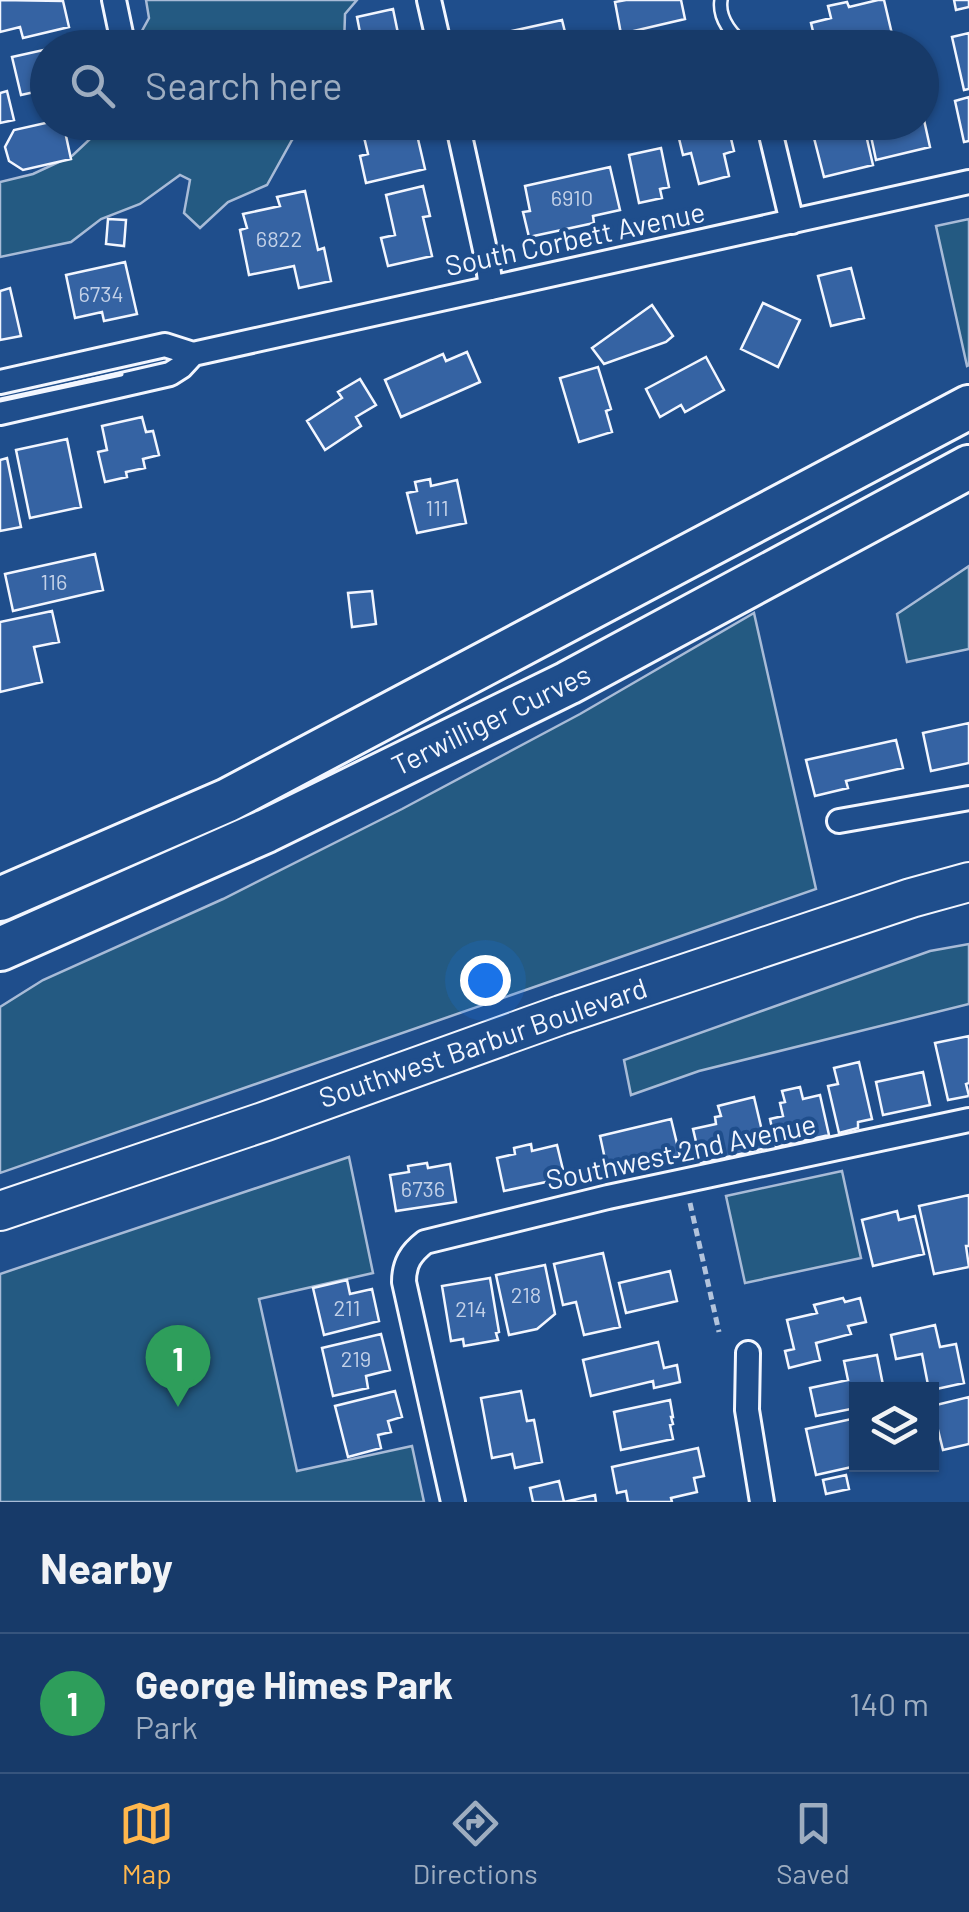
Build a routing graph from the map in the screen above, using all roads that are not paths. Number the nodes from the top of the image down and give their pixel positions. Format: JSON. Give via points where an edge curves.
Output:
{"nodes":[{"id":1,"x":114,"y":0,"type":"edge"},
{"id":2,"x":429,"y":0,"type":"edge"},
{"id":3,"x":721,"y":0,"type":"edge"},
{"id":4,"x":120,"y":30,"type":"edge"},
{"id":5,"x":436,"y":30,"type":"edge"},
{"id":6,"x":731,"y":30,"type":"edge"},
{"id":7,"x":460,"y":140,"type":"edge"},
{"id":8,"x":772,"y":140,"type":"edge"},
{"id":9,"x":969,"y":182,"type":"edge"},
{"id":10,"x":792,"y":222,"type":"junction"},
{"id":11,"x":491,"y":288,"type":"junction"},
{"id":12,"x":193,"y":354,"type":"junction"},
{"id":13,"x":0,"y":382,"type":"edge"},
{"id":14,"x":969,"y":407,"type":"edge"},
{"id":15,"x":0,"y":413,"type":"edge"},
{"id":16,"x":969,"y":467,"type":"edge"},
{"id":17,"x":969,"y":798,"type":"edge"},
{"id":18,"x":839,"y":821,"type":"dead end"},
{"id":19,"x":969,"y":882,"type":"edge"},
{"id":20,"x":0,"y":899,"type":"edge"},
{"id":21,"x":0,"y":950,"type":"edge"},
{"id":22,"x":969,"y":1120,"type":"edge"},
{"id":23,"x":0,"y":1211,"type":"edge"},
{"id":24,"x":748,"y":1353,"type":"dead end"},
{"id":25,"x":453,"y":1502,"type":"edge"},
{"id":26,"x":762,"y":1502,"type":"edge"}],
"edges":[{"from":1,"to":4,"type":"street"},
{"from":2,"to":5,"type":"street"},
{"from":3,"to":6,"type":"lane"},
{"from":7,"to":11,"type":"street"},
{"from":8,"to":10,"type":"street"},
{"from":9,"to":10,"type":"street","name":"South Corbett Avenue"},
{"from":10,"to":11,"type":"street","name":"South Corbett Avenue"},
{"from":11,"to":12,"type":"street","name":"South Corbett Avenue"},
{"from":12,"to":13,"type":"street","name":"South Corbett Avenue","via":[[165,346]]},
{"from":12,"to":15,"type":"street","name":"South Corbett Avenue","via":[[170,374]]},
{"from":14,"to":20,"type":"highway","name":"Terwilliger Curves","via":[[228,800]]},
{"from":16,"to":21,"type":"highway","name":"Terwilliger Curves","via":[[568,683],[266,832]]},
{"from":17,"to":18,"type":"street"},
{"from":19,"to":23,"type":"main road","name":"Southwest Barbur Boulevard","via":[[561,1014]]},
{"from":22,"to":25,"type":"street","name":"Southwest 2nd Avenue","via":[[425,1242],[411,1254],[404,1282]]},
{"from":24,"to":26,"type":"street","via":[[748,1410]]}]}
